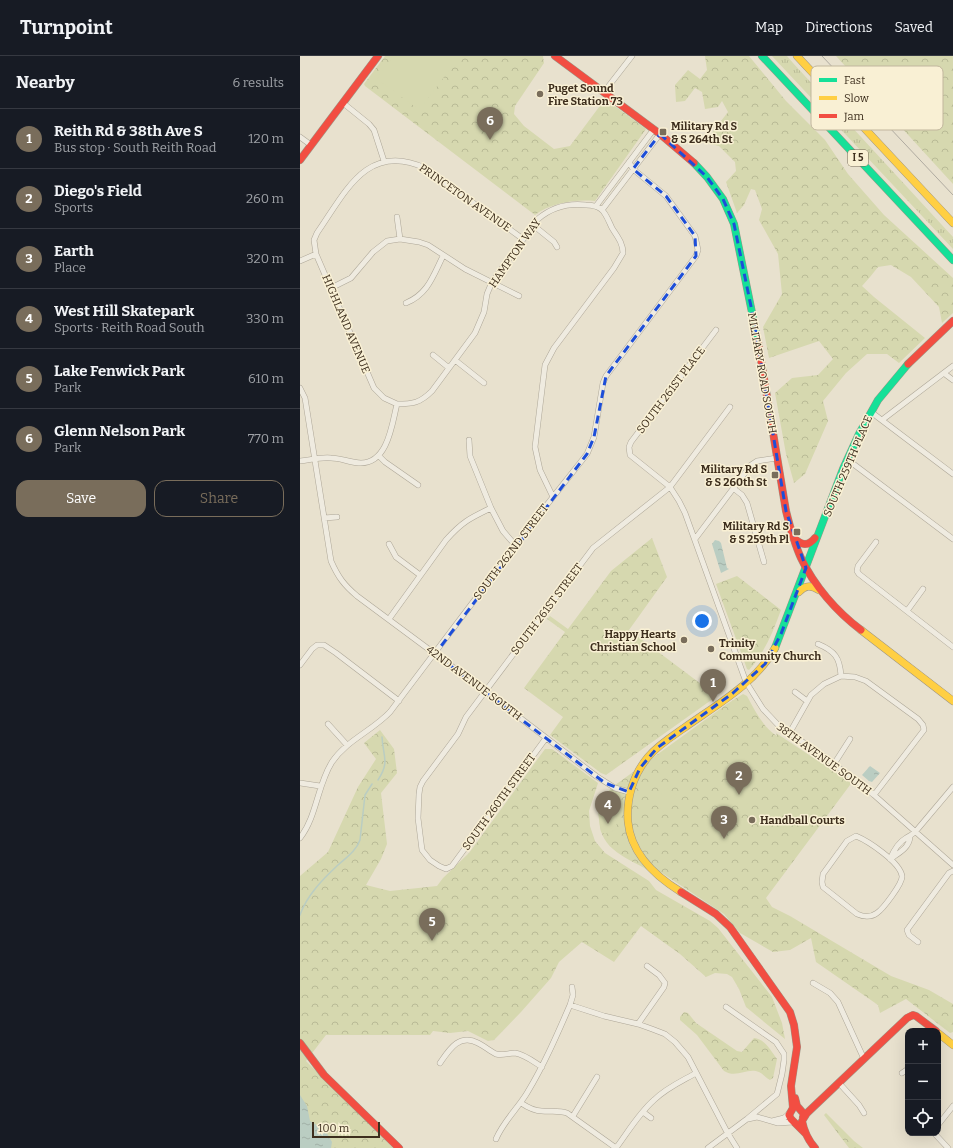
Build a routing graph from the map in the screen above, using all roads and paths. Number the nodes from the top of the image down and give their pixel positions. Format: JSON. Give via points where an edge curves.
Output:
{"nodes":[{"id":1,"x":378,"y":56,"type":"edge"},
{"id":2,"x":555,"y":56,"type":"edge"},
{"id":3,"x":632,"y":56,"type":"edge"},
{"id":4,"x":762,"y":56,"type":"edge"},
{"id":5,"x":798,"y":56,"type":"edge"},
{"id":6,"x":811,"y":70,"type":"edge"},
{"id":7,"x":604,"y":92,"type":"junction"},
{"id":8,"x":343,"y":103,"type":"junction"},
{"id":9,"x":811,"y":108,"type":"edge"},
{"id":10,"x":831,"y":130,"type":"edge"},
{"id":11,"x":867,"y":130,"type":"edge"},
{"id":12,"x":657,"y":131,"type":"junction"},
{"id":13,"x":300,"y":138,"type":"edge"},
{"id":14,"x":311,"y":145,"type":"junction"},
{"id":15,"x":300,"y":160,"type":"edge"},
{"id":16,"x":384,"y":161,"type":"junction"},
{"id":17,"x":629,"y":162,"type":"junction"},
{"id":18,"x":633,"y":169,"type":"junction"},
{"id":19,"x":596,"y":206,"type":"junction"},
{"id":20,"x":602,"y":210,"type":"junction"},
{"id":21,"x":397,"y":217,"type":"dead end"},
{"id":22,"x":953,"y":223,"type":"edge"},
{"id":23,"x":533,"y":225,"type":"junction"},
{"id":24,"x":400,"y":239,"type":"junction"},
{"id":25,"x":523,"y":239,"type":"junction"},
{"id":26,"x":557,"y":247,"type":"dead end"},
{"id":27,"x":316,"y":254,"type":"junction"},
{"id":28,"x":443,"y":256,"type":"junction"},
{"id":29,"x":953,"y":260,"type":"edge"},
{"id":30,"x":300,"y":261,"type":"edge"},
{"id":31,"x":492,"y":282,"type":"junction"},
{"id":32,"x":331,"y":288,"type":"junction"},
{"id":33,"x":519,"y":296,"type":"dead end"},
{"id":34,"x":406,"y":303,"type":"dead end"},
{"id":35,"x":953,"y":321,"type":"edge"},
{"id":36,"x":716,"y":330,"type":"dead end"},
{"id":37,"x":433,"y":355,"type":"dead end"},
{"id":38,"x":455,"y":360,"type":"junction"},
{"id":39,"x":953,"y":366,"type":"edge"},
{"id":40,"x":449,"y":368,"type":"junction"},
{"id":41,"x":945,"y":374,"type":"junction"},
{"id":42,"x":953,"y":380,"type":"edge"},
{"id":43,"x":484,"y":383,"type":"dead end"},
{"id":44,"x":300,"y":388,"type":"edge"},
{"id":45,"x":397,"y":404,"type":"junction"},
{"id":46,"x":730,"y":407,"type":"dead end"},
{"id":47,"x":871,"y":412,"type":"junction"},
{"id":48,"x":882,"y":420,"type":"junction"},
{"id":49,"x":469,"y":440,"type":"dead end"},
{"id":50,"x":378,"y":456,"type":"junction"},
{"id":51,"x":777,"y":458,"type":"junction"},
{"id":52,"x":316,"y":459,"type":"junction"},
{"id":53,"x":848,"y":460,"type":"junction"},
{"id":54,"x":300,"y":461,"type":"edge"},
{"id":55,"x":953,"y":474,"type":"edge"},
{"id":56,"x":418,"y":485,"type":"dead end"},
{"id":57,"x":670,"y":487,"type":"junction"},
{"id":58,"x":733,"y":488,"type":"junction"},
{"id":59,"x":553,"y":497,"type":"junction"},
{"id":60,"x":491,"y":508,"type":"junction"},
{"id":61,"x":337,"y":517,"type":"dead end"},
{"id":62,"x":324,"y":518,"type":"junction"},
{"id":63,"x":823,"y":523,"type":"junction"},
{"id":64,"x":793,"y":537,"type":"junction"},
{"id":65,"x":695,"y":539,"type":"junction"},
{"id":66,"x":953,"y":539,"type":"edge"},
{"id":67,"x":876,"y":542,"type":"dead end"},
{"id":68,"x":389,"y":544,"type":"dead end"},
{"id":69,"x":516,"y":546,"type":"junction"},
{"id":70,"x":764,"y":562,"type":"dead end"},
{"id":71,"x":806,"y":568,"type":"junction"},
{"id":72,"x":420,"y":575,"type":"junction"},
{"id":73,"x":923,"y":589,"type":"dead end"},
{"id":74,"x":825,"y":595,"type":"junction"},
{"id":75,"x":795,"y":599,"type":"junction"},
{"id":76,"x":907,"y":611,"type":"junction"},
{"id":77,"x":389,"y":619,"type":"junction"},
{"id":78,"x":818,"y":644,"type":"dead end"},
{"id":79,"x":953,"y":647,"type":"edge"},
{"id":80,"x":435,"y":654,"type":"junction"},
{"id":81,"x":300,"y":665,"type":"edge"},
{"id":82,"x":841,"y":676,"type":"junction"},
{"id":83,"x":746,"y":682,"type":"junction"},
{"id":84,"x":485,"y":691,"type":"junction"},
{"id":85,"x":795,"y":692,"type":"dead end"},
{"id":86,"x":399,"y":701,"type":"junction"},
{"id":87,"x":807,"y":701,"type":"junction"},
{"id":88,"x":953,"y":701,"type":"edge"},
{"id":89,"x":328,"y":724,"type":"dead end"},
{"id":90,"x":789,"y":734,"type":"junction"},
{"id":91,"x":546,"y":738,"type":"junction"},
{"id":92,"x":850,"y":739,"type":"dead end"},
{"id":93,"x":347,"y":745,"type":"junction"},
{"id":94,"x":834,"y":764,"type":"junction"},
{"id":95,"x":300,"y":782,"type":"edge"},
{"id":96,"x":320,"y":786,"type":"junction"},
{"id":97,"x":953,"y":786,"type":"edge"},
{"id":98,"x":629,"y":792,"type":"junction"},
{"id":99,"x":874,"y":795,"type":"junction"},
{"id":100,"x":916,"y":831,"type":"junction"},
{"id":101,"x":300,"y":838,"type":"edge"},
{"id":102,"x":890,"y":859,"type":"junction"},
{"id":103,"x":953,"y":865,"type":"edge"},
{"id":104,"x":452,"y":866,"type":"joint"},
{"id":105,"x":953,"y":871,"type":"edge"},
{"id":106,"x":918,"y":942,"type":"dead end"},
{"id":107,"x":647,"y":966,"type":"dead end"},
{"id":108,"x":813,"y":983,"type":"dead end"},
{"id":109,"x":572,"y":987,"type":"dead end"},
{"id":110,"x":570,"y":1005,"type":"junction"},
{"id":111,"x":726,"y":1006,"type":"dead end"},
{"id":112,"x":638,"y":1024,"type":"junction"},
{"id":113,"x":932,"y":1028,"type":"edge"},
{"id":114,"x":941,"y":1035,"type":"edge"},
{"id":115,"x":300,"y":1043,"type":"edge"},
{"id":116,"x":953,"y":1045,"type":"edge"},
{"id":117,"x":864,"y":1059,"type":"junction"},
{"id":118,"x":440,"y":1063,"type":"dead end"},
{"id":119,"x":542,"y":1067,"type":"junction"},
{"id":120,"x":905,"y":1072,"type":"edge"},
{"id":121,"x":696,"y":1073,"type":"junction"},
{"id":122,"x":902,"y":1073,"type":"dead end"},
{"id":123,"x":597,"y":1077,"type":"dead end"},
{"id":124,"x":839,"y":1083,"type":"junction"},
{"id":125,"x":792,"y":1084,"type":"junction"},
{"id":126,"x":521,"y":1103,"type":"junction"},
{"id":127,"x":953,"y":1106,"type":"edge"},
{"id":128,"x":812,"y":1107,"type":"junction"},
{"id":129,"x":800,"y":1109,"type":"junction"},
{"id":130,"x":643,"y":1112,"type":"junction"},
{"id":131,"x":791,"y":1112,"type":"junction"},
{"id":132,"x":864,"y":1113,"type":"dead end"},
{"id":133,"x":573,"y":1116,"type":"junction"},
{"id":134,"x":651,"y":1118,"type":"dead end"},
{"id":135,"x":747,"y":1119,"type":"junction"},
{"id":136,"x":803,"y":1119,"type":"junction"},
{"id":137,"x":772,"y":1121,"type":"junction"},
{"id":138,"x":793,"y":1122,"type":"junction"},
{"id":139,"x":941,"y":1122,"type":"edge"},
{"id":140,"x":727,"y":1132,"type":"junction"},
{"id":141,"x":806,"y":1134,"type":"junction"},
{"id":142,"x":937,"y":1136,"type":"edge"},
{"id":143,"x":496,"y":1138,"type":"dead end"},
{"id":144,"x":399,"y":1148,"type":"edge"},
{"id":145,"x":616,"y":1148,"type":"edge"},
{"id":146,"x":708,"y":1148,"type":"edge"},
{"id":147,"x":737,"y":1148,"type":"edge"},
{"id":148,"x":815,"y":1148,"type":"edge"},
{"id":149,"x":948,"y":1148,"type":"edge"}],
"edges":[{"from":1,"to":8,"type":"main road"},
{"from":2,"to":7,"type":"main road","name":"MILITARY ROAD SOUTH"},
{"from":3,"to":7,"type":"street"},
{"from":4,"to":9,"type":"main road","number":"I 5"},
{"from":5,"to":6,"type":"main road","number":"I 5"},
{"from":7,"to":12,"type":"main road","name":"MILITARY ROAD SOUTH"},
{"from":8,"to":14,"type":"main road"},
{"from":8,"to":16,"type":"street","via":[[374,130]]},
{"from":10,"to":29,"type":"main road","number":"I 5"},
{"from":11,"to":22,"type":"main road","number":"I 5"},
{"from":12,"to":17,"type":"street"},
{"from":12,"to":18,"type":"street"},
{"from":12,"to":51,"type":"main road","name":"MILITARY ROAD SOUTH","via":[[707,177],[723,199],[734,224],[754,321]]},
{"from":13,"to":14,"type":"street"},
{"from":14,"to":15,"type":"main road"},
{"from":16,"to":25,"type":"street","name":"PRINCETON AVENUE","via":[[413,162],[425,168]]},
{"from":16,"to":27,"type":"street","name":"HIGHLAND AVENUE","via":[[369,167],[354,180],[317,233],[314,240]]},
{"from":17,"to":18,"type":"street"},
{"from":17,"to":19,"type":"street"},
{"from":18,"to":20,"type":"street"},
{"from":18,"to":59,"type":"street","name":"SOUTH 262ND STREET","via":[[666,196],[695,236],[698,250],[606,376],[591,445],[587,454]]},
{"from":19,"to":20,"type":"street","name":"HAMPTON WAY"},
{"from":19,"to":23,"type":"street","name":"HAMPTON WAY","via":[[567,204],[545,213]]},
{"from":20,"to":59,"type":"street","via":[[623,248],[622,257],[554,348],[545,365],[535,447],[540,470]]},
{"from":21,"to":24,"type":"street"},
{"from":23,"to":25,"type":"street","name":"HAMPTON WAY"},
{"from":23,"to":26,"type":"street"},
{"from":24,"to":28,"type":"street","via":[[419,242]]},
{"from":24,"to":32,"type":"street","via":[[387,241],[373,252],[351,278]]},
{"from":25,"to":31,"type":"street","name":"HAMPTON WAY"},
{"from":27,"to":30,"type":"street"},
{"from":27,"to":32,"type":"street","name":"HIGHLAND AVENUE"},
{"from":28,"to":31,"type":"street"},
{"from":28,"to":34,"type":"street","via":[[426,289],[414,300]]},
{"from":31,"to":33,"type":"street"},
{"from":31,"to":38,"type":"street","name":"HAMPTON WAY","via":[[475,333]]},
{"from":32,"to":45,"type":"street","name":"HIGHLAND AVENUE","via":[[374,388],[384,398]]},
{"from":35,"to":47,"type":"main road","name":"SOUTH 259TH PLACE","via":[[909,363]]},
{"from":36,"to":57,"type":"street","name":"SOUTH 261ST PLACE","via":[[629,447],[633,459]]},
{"from":37,"to":40,"type":"street"},
{"from":38,"to":40,"type":"street","name":"HAMPTON WAY"},
{"from":38,"to":43,"type":"street"},
{"from":39,"to":41,"type":"street"},
{"from":40,"to":45,"type":"street","name":"HAMPTON WAY","via":[[425,398],[411,404]]},
{"from":41,"to":42,"type":"street"},
{"from":41,"to":48,"type":"street"},
{"from":44,"to":52,"type":"street","name":"42ND AVENUE SOUTH","via":[[305,398]]},
{"from":45,"to":50,"type":"street","via":[[386,442]]},
{"from":46,"to":57,"type":"street","name":"SOUTH 261ST STREET"},
{"from":47,"to":48,"type":"street"},
{"from":47,"to":53,"type":"main road","name":"SOUTH 259TH PLACE"},
{"from":48,"to":55,"type":"street"},
{"from":49,"to":60,"type":"street","via":[[470,456]]},
{"from":50,"to":52,"type":"street","via":[[363,463],[335,458]]},
{"from":50,"to":56,"type":"street"},
{"from":51,"to":58,"type":"street","via":[[754,463]]},
{"from":51,"to":64,"type":"main road","name":"MILITARY ROAD SOUTH"},
{"from":52,"to":54,"type":"street"},
{"from":52,"to":62,"type":"street","name":"42ND AVENUE SOUTH"},
{"from":53,"to":63,"type":"main road","name":"SOUTH 259TH PLACE"},
{"from":53,"to":66,"type":"street"},
{"from":57,"to":65,"type":"street","name":"38TH AVENUE SOUTH","via":[[685,513]]},
{"from":57,"to":84,"type":"street","name":"SOUTH 261ST STREET","via":[[593,548]]},
{"from":58,"to":65,"type":"street"},
{"from":58,"to":70,"type":"street","via":[[742,494],[747,503]]},
{"from":59,"to":69,"type":"street","name":"SOUTH 262ND STREET"},
{"from":60,"to":69,"type":"street","via":[[502,531]]},
{"from":60,"to":72,"type":"street","via":[[470,518],[455,530]]},
{"from":61,"to":62,"type":"street"},
{"from":62,"to":77,"type":"street","name":"42ND AVENUE SOUTH","via":[[335,572],[345,586]]},
{"from":63,"to":64,"type":"main road","via":[[810,544],[801,545]]},
{"from":63,"to":71,"type":"main road","name":"SOUTH 259TH PLACE"},
{"from":64,"to":71,"type":"main road","name":"MILITARY ROAD SOUTH"},
{"from":65,"to":83,"type":"street","name":"38TH AVENUE SOUTH"},
{"from":67,"to":76,"type":"street","via":[[861,562],[858,571],[861,577]]},
{"from":68,"to":72,"type":"street","via":[[396,557]]},
{"from":69,"to":80,"type":"street","name":"SOUTH 262ND STREET"},
{"from":71,"to":74,"type":"main road","name":"MILITARY ROAD SOUTH"},
{"from":71,"to":75,"type":"main road","name":"SOUTH 259TH PLACE"},
{"from":72,"to":77,"type":"street"},
{"from":73,"to":76,"type":"street"},
{"from":74,"to":75,"type":"main road","via":[[808,585],[803,587]]},
{"from":74,"to":88,"type":"main road","name":"MILITARY ROAD SOUTH","via":[[852,623]]},
{"from":75,"to":83,"type":"main road","name":"SOUTH 259TH PLACE","via":[[773,651],[765,664]]},
{"from":76,"to":79,"type":"street"},
{"from":77,"to":80,"type":"street","name":"42ND AVENUE SOUTH"},
{"from":78,"to":82,"type":"street","via":[[837,657],[841,664]]},
{"from":80,"to":84,"type":"street","name":"42ND AVENUE SOUTH"},
{"from":80,"to":86,"type":"street","name":"SOUTH 262ND STREET"},
{"from":81,"to":86,"type":"street","via":[[315,646],[324,645]]},
{"from":82,"to":87,"type":"street","via":[[818,688]]},
{"from":82,"to":99,"type":"street","via":[[866,681],[923,725],[924,730]]},
{"from":83,"to":90,"type":"street","name":"38TH AVENUE SOUTH","via":[[763,709]]},
{"from":83,"to":98,"type":"main road","name":"SOUTH 259TH PLACE","via":[[651,753],[640,768]]},
{"from":84,"to":91,"type":"street","name":"42ND AVENUE SOUTH"},
{"from":84,"to":104,"type":"street","name":"SOUTH 261ST STREET","via":[[420,787],[418,818],[423,852],[436,865],[446,869]]},
{"from":85,"to":87,"type":"street"},
{"from":86,"to":93,"type":"street","name":"SOUTH 262ND STREET","via":[[382,721]]},
{"from":87,"to":90,"type":"street"},
{"from":89,"to":93,"type":"street"},
{"from":90,"to":94,"type":"street","name":"38TH AVENUE SOUTH"},
{"from":91,"to":98,"type":"street","name":"42ND AVENUE SOUTH","via":[[596,776],[615,788]]},
{"from":91,"to":104,"type":"street","name":"SOUTH 260TH STREET"},
{"from":92,"to":94,"type":"street"},
{"from":93,"to":96,"type":"street","name":"SOUTH 262ND STREET","via":[[333,761]]},
{"from":94,"to":99,"type":"street","name":"38TH AVENUE SOUTH"},
{"from":95,"to":96,"type":"street"},
{"from":96,"to":101,"type":"street","name":"SOUTH 262ND STREET","via":[[311,820]]},
{"from":97,"to":100,"type":"street"},
{"from":98,"to":125,"type":"main road","name":"SOUTH 259TH PLACE","via":[[627,814],[631,836],[638,852],[660,877],[716,914],[728,925],[790,1012],[797,1047]]},
{"from":99,"to":100,"type":"street","name":"38TH AVENUE SOUTH"},
{"from":100,"to":102,"type":"street","via":[[905,838]]},
{"from":100,"to":103,"type":"street","name":"38TH AVENUE SOUTH"},
{"from":102,"to":102,"type":"street","via":[[901,871],[902,877],[900,884],[878,913],[863,917],[823,887],[823,874],[847,841],[856,836]]},
{"from":105,"to":106,"type":"street","via":[[908,930],[909,935]]},
{"from":107,"to":112,"type":"street","via":[[660,975],[665,983]]},
{"from":108,"to":117,"type":"street","via":[[830,993],[838,1002]]},
{"from":109,"to":110,"type":"street"},
{"from":110,"to":112,"type":"street"},
{"from":110,"to":119,"type":"street"},
{"from":111,"to":135,"type":"street","via":[[776,1042],[784,1060],[777,1094]]},
{"from":112,"to":121,"type":"street","via":[[665,1034],[675,1042]]},
{"from":113,"to":117,"type":"main road","via":[[918,1017],[910,1016]]},
{"from":114,"to":116,"type":"main road"},
{"from":115,"to":144,"type":"main road","via":[[324,1074]]},
{"from":117,"to":124,"type":"main road"},
{"from":118,"to":119,"type":"street","via":[[452,1046],[463,1040],[472,1040],[495,1053],[515,1053]]},
{"from":119,"to":126,"type":"street"},
{"from":120,"to":122,"type":"street"},
{"from":121,"to":130,"type":"street","via":[[665,1091]]},
{"from":121,"to":140,"type":"street"},
{"from":123,"to":133,"type":"street"},
{"from":124,"to":128,"type":"main road"},
{"from":124,"to":132,"type":"street"},
{"from":125,"to":129,"type":"main road","via":[[795,1087],[795,1102]]},
{"from":125,"to":131,"type":"main road"},
{"from":126,"to":133,"type":"street","via":[[541,1111],[560,1111]]},
{"from":126,"to":143,"type":"street"},
{"from":127,"to":139,"type":"street"},
{"from":128,"to":129,"type":"main road"},
{"from":128,"to":136,"type":"main road"},
{"from":129,"to":131,"type":"main road","via":[[796,1108]]},
{"from":129,"to":136,"type":"main road","via":[[804,1114]]},
{"from":130,"to":134,"type":"street"},
{"from":130,"to":145,"type":"street"},
{"from":131,"to":137,"type":"street","via":[[784,1118]]},
{"from":131,"to":138,"type":"main road"},
{"from":133,"to":145,"type":"street"},
{"from":135,"to":137,"type":"street","via":[[757,1117]]},
{"from":135,"to":140,"type":"street"},
{"from":136,"to":138,"type":"main road","via":[[798,1123]]},
{"from":136,"to":141,"type":"main road"},
{"from":137,"to":138,"type":"street","via":[[778,1124]]},
{"from":138,"to":141,"type":"main road"},
{"from":140,"to":146,"type":"street"},
{"from":140,"to":147,"type":"street"},
{"from":141,"to":148,"type":"main road"},
{"from":142,"to":149,"type":"street"}]}
